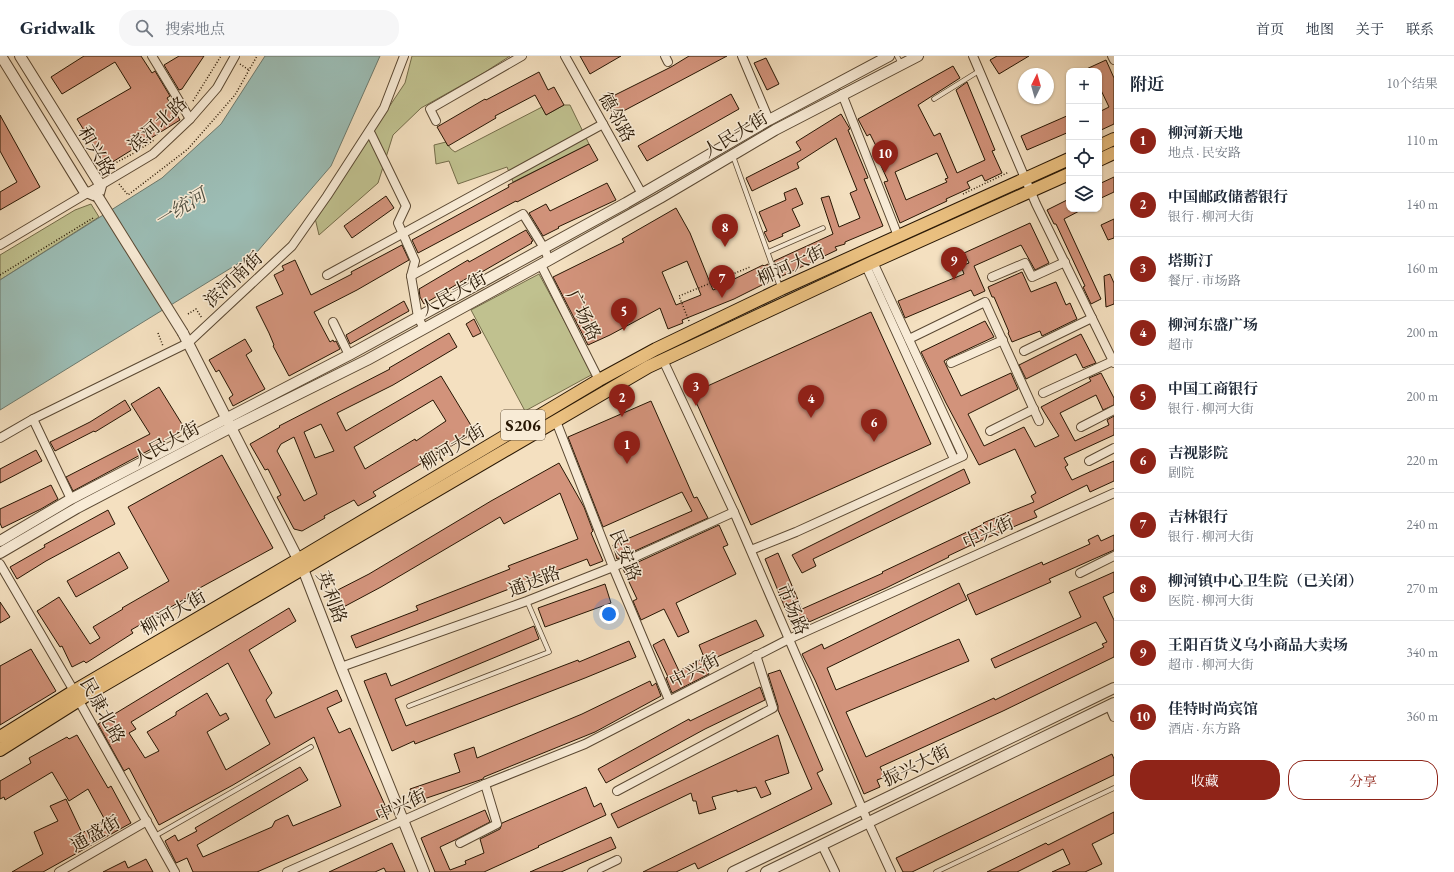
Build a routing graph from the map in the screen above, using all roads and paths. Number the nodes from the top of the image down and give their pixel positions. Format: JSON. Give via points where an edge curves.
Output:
{"nodes":[{"id":1,"x":1,"y":56,"type":"edge"},
{"id":2,"x":20,"y":56,"type":"edge"},
{"id":3,"x":152,"y":56,"type":"edge"},
{"id":4,"x":222,"y":56,"type":"edge"},
{"id":5,"x":257,"y":56,"type":"edge"},
{"id":6,"x":404,"y":56,"type":"edge"},
{"id":7,"x":522,"y":56,"type":"edge"},
{"id":8,"x":565,"y":56,"type":"edge"},
{"id":9,"x":742,"y":56,"type":"edge"},
{"id":10,"x":889,"y":56,"type":"edge"},
{"id":11,"x":918,"y":56,"type":"edge"},
{"id":12,"x":973,"y":56,"type":"edge"},
{"id":13,"x":1112,"y":56,"type":"edge"},
{"id":14,"x":237,"y":60,"type":"edge"},
{"id":15,"x":899,"y":60,"type":"edge"},
{"id":16,"x":1114,"y":60,"type":"edge"},
{"id":17,"x":249,"y":70,"type":"junction"},
{"id":18,"x":979,"y":71,"type":"junction"},
{"id":19,"x":842,"y":94,"type":"junction"},
{"id":20,"x":934,"y":99,"type":"dead end"},
{"id":21,"x":188,"y":116,"type":"junction"},
{"id":22,"x":769,"y":120,"type":"junction"},
{"id":23,"x":436,"y":121,"type":"dead end"},
{"id":24,"x":603,"y":124,"type":"junction"},
{"id":25,"x":371,"y":134,"type":"dead end"},
{"id":26,"x":157,"y":138,"type":"dead end"},
{"id":27,"x":1114,"y":139,"type":"edge"},
{"id":28,"x":1102,"y":145,"type":"edge"},
{"id":29,"x":1114,"y":153,"type":"edge"},
{"id":30,"x":733,"y":156,"type":"junction"},
{"id":31,"x":1102,"y":159,"type":"edge"},
{"id":32,"x":1066,"y":160,"type":"edge"},
{"id":33,"x":106,"y":168,"type":"dead end"},
{"id":34,"x":1066,"y":175,"type":"edge"},
{"id":35,"x":1026,"y":179,"type":"junction"},
{"id":36,"x":119,"y":184,"type":"dead end"},
{"id":37,"x":101,"y":186,"type":"junction"},
{"id":38,"x":1032,"y":191,"type":"junction"},
{"id":39,"x":87,"y":194,"type":"junction"},
{"id":40,"x":642,"y":194,"type":"junction"},
{"id":41,"x":98,"y":197,"type":"junction"},
{"id":42,"x":93,"y":218,"type":"dead end"},
{"id":43,"x":823,"y":228,"type":"dead end"},
{"id":44,"x":402,"y":233,"type":"junction"},
{"id":45,"x":898,"y":236,"type":"junction"},
{"id":46,"x":0,"y":245,"type":"edge"},
{"id":47,"x":544,"y":248,"type":"junction"},
{"id":48,"x":768,"y":252,"type":"junction"},
{"id":49,"x":1065,"y":262,"type":"junction"},
{"id":50,"x":545,"y":263,"type":"junction"},
{"id":51,"x":870,"y":264,"type":"junction"},
{"id":52,"x":750,"y":267,"type":"dead end"},
{"id":53,"x":0,"y":275,"type":"edge"},
{"id":54,"x":327,"y":275,"type":"dead end"},
{"id":55,"x":412,"y":276,"type":"junction"},
{"id":56,"x":992,"y":277,"type":"dead end"},
{"id":57,"x":781,"y":289,"type":"junction"},
{"id":58,"x":188,"y":314,"type":"dead end"},
{"id":59,"x":418,"y":317,"type":"junction"},
{"id":60,"x":1092,"y":318,"type":"junction"},
{"id":61,"x":204,"y":321,"type":"dead end"},
{"id":62,"x":333,"y":322,"type":"dead end"},
{"id":63,"x":424,"y":328,"type":"junction"},
{"id":64,"x":693,"y":330,"type":"junction"},
{"id":65,"x":158,"y":333,"type":"dead end"},
{"id":66,"x":909,"y":339,"type":"junction"},
{"id":67,"x":1002,"y":340,"type":"junction"},
{"id":68,"x":188,"y":343,"type":"junction"},
{"id":69,"x":167,"y":345,"type":"dead end"},
{"id":70,"x":1024,"y":351,"type":"dead end"},
{"id":71,"x":349,"y":355,"type":"junction"},
{"id":72,"x":663,"y":360,"type":"junction"},
{"id":73,"x":951,"y":362,"type":"dead end"},
{"id":74,"x":1114,"y":362,"type":"edge"},
{"id":75,"x":599,"y":380,"type":"junction"},
{"id":76,"x":1043,"y":393,"type":"dead end"},
{"id":77,"x":1034,"y":409,"type":"junction"},
{"id":78,"x":1114,"y":410,"type":"edge"},
{"id":79,"x":227,"y":417,"type":"junction"},
{"id":80,"x":33,"y":419,"type":"junction"},
{"id":81,"x":556,"y":421,"type":"junction"},
{"id":82,"x":1039,"y":421,"type":"dead end"},
{"id":83,"x":232,"y":427,"type":"junction"},
{"id":84,"x":1081,"y":427,"type":"dead end"},
{"id":85,"x":990,"y":431,"type":"dead end"},
{"id":86,"x":0,"y":438,"type":"edge"},
{"id":87,"x":1114,"y":448,"type":"edge"},
{"id":88,"x":954,"y":459,"type":"junction"},
{"id":89,"x":1089,"y":461,"type":"dead end"},
{"id":90,"x":1114,"y":493,"type":"edge"},
{"id":91,"x":71,"y":499,"type":"junction"},
{"id":92,"x":734,"y":512,"type":"junction"},
{"id":93,"x":1,"y":537,"type":"edge"},
{"id":94,"x":751,"y":550,"type":"junction"},
{"id":95,"x":0,"y":553,"type":"edge"},
{"id":96,"x":1114,"y":556,"type":"edge"},
{"id":97,"x":0,"y":564,"type":"edge"},
{"id":98,"x":301,"y":564,"type":"junction"},
{"id":99,"x":614,"y":567,"type":"junction"},
{"id":100,"x":1080,"y":573,"type":"dead end"},
{"id":101,"x":527,"y":601,"type":"junction"},
{"id":102,"x":789,"y":639,"type":"junction"},
{"id":103,"x":756,"y":655,"type":"junction"},
{"id":104,"x":341,"y":667,"type":"junction"},
{"id":105,"x":1114,"y":688,"type":"edge"},
{"id":106,"x":76,"y":696,"type":"junction"},
{"id":107,"x":669,"y":700,"type":"junction"},
{"id":108,"x":1111,"y":704,"type":"edge"},
{"id":109,"x":408,"y":706,"type":"dead end"},
{"id":110,"x":1114,"y":717,"type":"edge"},
{"id":111,"x":0,"y":737,"type":"edge"},
{"id":112,"x":311,"y":747,"type":"dead end"},
{"id":113,"x":0,"y":750,"type":"edge"},
{"id":114,"x":485,"y":784,"type":"junction"},
{"id":115,"x":1114,"y":788,"type":"edge"},
{"id":116,"x":617,"y":791,"type":"dead end"},
{"id":117,"x":863,"y":810,"type":"junction"},
{"id":118,"x":404,"y":821,"type":"junction"},
{"id":119,"x":147,"y":822,"type":"junction"},
{"id":120,"x":868,"y":822,"type":"junction"},
{"id":121,"x":155,"y":836,"type":"junction"},
{"id":122,"x":460,"y":843,"type":"dead end"},
{"id":123,"x":822,"y":845,"type":"junction"},
{"id":124,"x":617,"y":860,"type":"dead end"},
{"id":125,"x":60,"y":872,"type":"edge"},
{"id":126,"x":175,"y":872,"type":"edge"},
{"id":127,"x":287,"y":872,"type":"edge"},
{"id":128,"x":424,"y":872,"type":"edge"},
{"id":129,"x":592,"y":872,"type":"edge"},
{"id":130,"x":733,"y":872,"type":"edge"},
{"id":131,"x":766,"y":872,"type":"edge"},
{"id":132,"x":835,"y":872,"type":"edge"},
{"id":133,"x":891,"y":872,"type":"edge"},
{"id":134,"x":936,"y":872,"type":"edge"}],
"edges":[{"from":1,"to":39,"type":"street","name":"和兴路"},
{"from":2,"to":37,"type":"street","name":"和兴路"},
{"from":3,"to":21,"type":"street"},
{"from":4,"to":21,"type":"path"},
{"from":5,"to":17,"type":"path"},
{"from":6,"to":68,"type":"street","name":"滨河南街","via":[[384,108],[292,246]]},
{"from":7,"to":23,"type":"street","via":[[430,109]]},
{"from":8,"to":24,"type":"street","name":"德邻路"},
{"from":9,"to":22,"type":"street"},
{"from":10,"to":22,"type":"street","name":"人民大街"},
{"from":11,"to":15,"type":"street","name":"人民大街"},
{"from":12,"to":18,"type":"street"},
{"from":13,"to":16,"type":"street"},
{"from":14,"to":17,"type":"path"},
{"from":14,"to":21,"type":"street","name":"滨河北路","via":[[217,88]]},
{"from":15,"to":19,"type":"street","name":"人民大街"},
{"from":17,"to":36,"type":"path","via":[[235,95],[188,149],[128,195]]},
{"from":18,"to":20,"type":"lane"},
{"from":18,"to":35,"type":"street"},
{"from":19,"to":30,"type":"street","name":"人民大街"},
{"from":19,"to":45,"type":"street"},
{"from":21,"to":37,"type":"street","name":"滨河北路","via":[[153,154]]},
{"from":22,"to":40,"type":"street","name":"人民大街"},
{"from":24,"to":40,"type":"street","name":"德邻路"},
{"from":24,"to":44,"type":"street"},
{"from":25,"to":44,"type":"street","via":[[406,206],[398,223]]},
{"from":26,"to":33,"type":"path"},
{"from":27,"to":28,"type":"main road"},
{"from":29,"to":31,"type":"main road"},
{"from":30,"to":48,"type":"lane"},
{"from":30,"to":50,"type":"street","name":"人民大街"},
{"from":32,"to":35,"type":"main road","name":"柳河大街","number":"S206"},
{"from":34,"to":38,"type":"main road","name":"柳河大街","number":"S206"},
{"from":35,"to":38,"type":"street"},
{"from":35,"to":45,"type":"main road","name":"柳河大街","number":"S206"},
{"from":37,"to":39,"type":"street","name":"滨河北路"},
{"from":37,"to":41,"type":"street","name":"和兴路"},
{"from":38,"to":49,"type":"street"},
{"from":38,"to":51,"type":"main road","name":"柳河大街","number":"S206"},
{"from":39,"to":41,"type":"street","name":"和兴路"},
{"from":39,"to":46,"type":"street","name":"滨河北路"},
{"from":40,"to":47,"type":"street","name":"人民大街"},
{"from":41,"to":68,"type":"street","name":"英利路","bridge":true},
{"from":42,"to":53,"type":"path"},
{"from":43,"to":48,"type":"lane"},
{"from":44,"to":54,"type":"street"},
{"from":44,"to":55,"type":"street","via":[[415,261]]},
{"from":45,"to":57,"type":"main road","name":"柳河大街","number":"S206"},
{"from":47,"to":50,"type":"street","name":"广场路"},
{"from":47,"to":55,"type":"street","name":"广场路","via":[[523,214]]},
{"from":47,"to":59,"type":"street","name":"人民大街"},
{"from":48,"to":57,"type":"lane"},
{"from":49,"to":56,"type":"street","via":[[1032,277],[1025,264]]},
{"from":49,"to":60,"type":"street"},
{"from":50,"to":63,"type":"street","name":"人民大街"},
{"from":50,"to":75,"type":"street","name":"广场路"},
{"from":51,"to":66,"type":"street"},
{"from":51,"to":72,"type":"main road","name":"柳河大街","number":"S206"},
{"from":51,"to":88,"type":"street"},
{"from":52,"to":64,"type":"path","via":[[679,296]]},
{"from":55,"to":59,"type":"street"},
{"from":57,"to":64,"type":"main road","name":"柳河大街","number":"S206"},
{"from":58,"to":61,"type":"path","via":[[196,309]]},
{"from":59,"to":63,"type":"street"},
{"from":59,"to":71,"type":"street","name":"人民大街"},
{"from":60,"to":70,"type":"street"},
{"from":60,"to":74,"type":"street"},
{"from":62,"to":71,"type":"street"},
{"from":63,"to":83,"type":"street","name":"人民大街"},
{"from":64,"to":75,"type":"main road","name":"柳河大街","number":"S206"},
{"from":65,"to":69,"type":"path","via":[[163,347]]},
{"from":66,"to":67,"type":"street","via":[[985,302]]},
{"from":66,"to":88,"type":"street","via":[[963,456]]},
{"from":67,"to":73,"type":"street"},
{"from":67,"to":77,"type":"street"},
{"from":68,"to":79,"type":"street","name":"英利路"},
{"from":68,"to":80,"type":"street","name":"滨河南街"},
{"from":71,"to":79,"type":"street","name":"人民大街","via":[[293,386]]},
{"from":72,"to":81,"type":"main road","name":"柳河大街","number":"S206"},
{"from":72,"to":92,"type":"street","name":"市场路"},
{"from":74,"to":76,"type":"street"},
{"from":75,"to":98,"type":"main road","name":"柳河大街","number":"S206"},
{"from":77,"to":82,"type":"street"},
{"from":77,"to":85,"type":"street"},
{"from":78,"to":84,"type":"street"},
{"from":79,"to":83,"type":"street","name":"英利路"},
{"from":79,"to":91,"type":"street","name":"人民大街"},
{"from":80,"to":86,"type":"street","name":"滨河南街"},
{"from":80,"to":91,"type":"street"},
{"from":81,"to":98,"type":"main road","name":"柳河大街","number":"S206"},
{"from":81,"to":99,"type":"street","name":"民安路"},
{"from":83,"to":95,"type":"street","name":"人民大街","via":[[78,508]]},
{"from":83,"to":98,"type":"street","name":"英利路"},
{"from":87,"to":89,"type":"street"},
{"from":88,"to":94,"type":"street"},
{"from":90,"to":102,"type":"street","name":"中兴街"},
{"from":91,"to":93,"type":"street","name":"人民大街"},
{"from":92,"to":94,"type":"street","name":"市场路"},
{"from":92,"to":99,"type":"street","name":"通达路"},
{"from":94,"to":102,"type":"street","name":"市场路"},
{"from":96,"to":100,"type":"street"},
{"from":97,"to":106,"type":"street","name":"民康北路"},
{"from":98,"to":104,"type":"street","name":"英利路"},
{"from":98,"to":106,"type":"main road","name":"柳河大街","number":"S206"},
{"from":99,"to":101,"type":"street","name":"通达路"},
{"from":99,"to":107,"type":"street","name":"民安路"},
{"from":101,"to":104,"type":"street","name":"通达路"},
{"from":101,"to":109,"type":"lane","via":[[549,652]]},
{"from":102,"to":103,"type":"street","name":"中兴街"},
{"from":102,"to":117,"type":"street","name":"市场路"},
{"from":103,"to":107,"type":"street","name":"中兴街"},
{"from":103,"to":116,"type":"street","via":[[773,708]]},
{"from":104,"to":118,"type":"street","name":"英利路"},
{"from":105,"to":117,"type":"street","name":"振兴大街"},
{"from":106,"to":111,"type":"main road","name":"柳河大街","number":"S206"},
{"from":106,"to":113,"type":"main road","name":"柳河大街","number":"S206"},
{"from":106,"to":119,"type":"street","name":"民康北路"},
{"from":107,"to":114,"type":"street","name":"中兴街","via":[[585,744]]},
{"from":108,"to":110,"type":"street"},
{"from":108,"to":120,"type":"street","name":"振兴大街"},
{"from":112,"to":121,"type":"lane"},
{"from":114,"to":118,"type":"street","name":"中兴街"},
{"from":114,"to":122,"type":"street","via":[[497,824]]},
{"from":115,"to":134,"type":"lane"},
{"from":117,"to":120,"type":"street","name":"市场路"},
{"from":117,"to":130,"type":"street","name":"振兴大街"},
{"from":118,"to":127,"type":"street","name":"中兴街"},
{"from":118,"to":128,"type":"street","name":"英利路"},
{"from":119,"to":121,"type":"street","name":"民康北路"},
{"from":119,"to":125,"type":"street","name":"通盛街"},
{"from":120,"to":123,"type":"street","name":"振兴大街"},
{"from":120,"to":133,"type":"street","name":"市场路"},
{"from":121,"to":126,"type":"street","name":"民康北路"},
{"from":123,"to":131,"type":"street","name":"振兴大街"},
{"from":123,"to":132,"type":"street"},
{"from":124,"to":129,"type":"street"}]}
